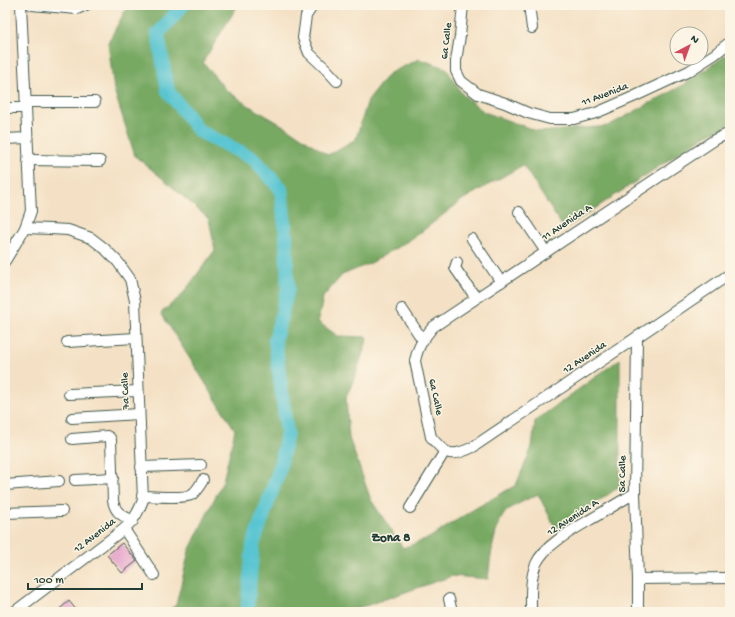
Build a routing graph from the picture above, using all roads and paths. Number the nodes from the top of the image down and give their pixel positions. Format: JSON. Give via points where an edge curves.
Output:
{"nodes":[{"id":1,"x":21,"y":5,"type":"edge"},
{"id":2,"x":32,"y":5,"type":"edge"},
{"id":3,"x":86,"y":5,"type":"edge"},
{"id":4,"x":313,"y":5,"type":"edge"},
{"id":5,"x":463,"y":5,"type":"edge"},
{"id":6,"x":529,"y":5,"type":"edge"},
{"id":7,"x":52,"y":6,"type":"edge"},
{"id":8,"x":532,"y":28,"type":"dead end"},
{"id":9,"x":730,"y":42,"type":"edge"},
{"id":10,"x":337,"y":81,"type":"dead end"},
{"id":11,"x":478,"y":94,"type":"joint"},
{"id":12,"x":95,"y":102,"type":"dead end"},
{"id":13,"x":26,"y":105,"type":"junction"},
{"id":14,"x":5,"y":108,"type":"edge"},
{"id":15,"x":730,"y":136,"type":"edge"},
{"id":16,"x":27,"y":138,"type":"junction"},
{"id":17,"x":5,"y":139,"type":"edge"},
{"id":18,"x":28,"y":160,"type":"junction"},
{"id":19,"x":100,"y":160,"type":"dead end"},
{"id":20,"x":519,"y":212,"type":"dead end"},
{"id":21,"x":25,"y":228,"type":"junction"},
{"id":22,"x":472,"y":239,"type":"dead end"},
{"id":23,"x":546,"y":252,"type":"junction"},
{"id":24,"x":5,"y":262,"type":"edge"},
{"id":25,"x":458,"y":262,"type":"dead end"},
{"id":26,"x":730,"y":274,"type":"edge"},
{"id":27,"x":501,"y":282,"type":"junction"},
{"id":28,"x":476,"y":298,"type":"junction"},
{"id":29,"x":402,"y":309,"type":"dead end"},
{"id":30,"x":637,"y":337,"type":"junction"},
{"id":31,"x":136,"y":338,"type":"junction"},
{"id":32,"x":422,"y":339,"type":"junction"},
{"id":33,"x":67,"y":342,"type":"dead end"},
{"id":34,"x":138,"y":391,"type":"junction"},
{"id":35,"x":69,"y":394,"type":"dead end"},
{"id":36,"x":139,"y":414,"type":"junction"},
{"id":37,"x":72,"y":418,"type":"dead end"},
{"id":38,"x":72,"y":440,"type":"dead end"},
{"id":39,"x":447,"y":452,"type":"junction"},
{"id":40,"x":201,"y":466,"type":"dead end"},
{"id":41,"x":141,"y":467,"type":"junction"},
{"id":42,"x":113,"y":478,"type":"junction"},
{"id":43,"x":75,"y":480,"type":"dead end"},
{"id":44,"x":203,"y":480,"type":"dead end"},
{"id":45,"x":59,"y":481,"type":"dead end"},
{"id":46,"x":5,"y":484,"type":"edge"},
{"id":47,"x":635,"y":493,"type":"junction"},
{"id":48,"x":142,"y":496,"type":"junction"},
{"id":49,"x":410,"y":508,"type":"dead end"},
{"id":50,"x":62,"y":511,"type":"dead end"},
{"id":51,"x":5,"y":513,"type":"edge"},
{"id":52,"x":132,"y":521,"type":"junction"},
{"id":53,"x":124,"y":529,"type":"junction"},
{"id":54,"x":154,"y":575,"type":"dead end"},
{"id":55,"x":730,"y":578,"type":"edge"},
{"id":56,"x":638,"y":579,"type":"junction"},
{"id":57,"x":449,"y":599,"type":"dead end"},
{"id":58,"x":14,"y":612,"type":"edge"},
{"id":59,"x":452,"y":612,"type":"edge"},
{"id":60,"x":531,"y":612,"type":"edge"},
{"id":61,"x":638,"y":612,"type":"edge"}],
"edges":[{"from":1,"to":13,"type":"street"},
{"from":2,"to":7,"type":"street"},
{"from":3,"to":7,"type":"street","via":[[77,9]]},
{"from":4,"to":10,"type":"street","via":[[306,16],[302,38],[309,53]]},
{"from":5,"to":11,"type":"street","name":"6a Calle","via":[[456,71],[461,81]]},
{"from":6,"to":8,"type":"street"},
{"from":9,"to":11,"type":"street","name":"11 Avenida","via":[[689,71],[596,113],[574,119],[550,120]]},
{"from":12,"to":13,"type":"street"},
{"from":13,"to":14,"type":"street"},
{"from":13,"to":16,"type":"street"},
{"from":15,"to":23,"type":"street","name":"11 Avenida A","via":[[724,135],[716,139]]},
{"from":16,"to":17,"type":"street"},
{"from":16,"to":18,"type":"street"},
{"from":18,"to":19,"type":"street"},
{"from":18,"to":21,"type":"street","via":[[30,211]]},
{"from":20,"to":23,"type":"street"},
{"from":21,"to":24,"type":"street"},
{"from":21,"to":31,"type":"street","name":"7a Calle","via":[[68,230],[90,238],[104,248],[130,279],[135,302]]},
{"from":22,"to":27,"type":"street"},
{"from":23,"to":27,"type":"street","name":"11 Avenida A"},
{"from":25,"to":28,"type":"street","via":[[455,268]]},
{"from":26,"to":30,"type":"street","name":"12 Avenida"},
{"from":27,"to":28,"type":"street","name":"11 Avenida A"},
{"from":28,"to":32,"type":"street","name":"11 Avenida A","via":[[433,327]]},
{"from":29,"to":32,"type":"street"},
{"from":30,"to":39,"type":"street","name":"12 Avenida","via":[[473,447],[462,452]]},
{"from":30,"to":47,"type":"street","name":"5a Calle"},
{"from":31,"to":33,"type":"street"},
{"from":31,"to":34,"type":"street","name":"7a Calle"},
{"from":32,"to":39,"type":"street","name":"6a Calle","via":[[415,361],[431,438]]},
{"from":34,"to":35,"type":"street"},
{"from":34,"to":36,"type":"street","name":"7a Calle"},
{"from":36,"to":37,"type":"street"},
{"from":36,"to":41,"type":"street","name":"7a Calle"},
{"from":38,"to":42,"type":"street","via":[[107,436],[110,438]]},
{"from":39,"to":49,"type":"street"},
{"from":40,"to":41,"type":"street"},
{"from":41,"to":48,"type":"street","name":"7a Calle"},
{"from":42,"to":43,"type":"street"},
{"from":42,"to":52,"type":"street","via":[[115,508]]},
{"from":44,"to":48,"type":"street","via":[[190,496]]},
{"from":45,"to":46,"type":"street"},
{"from":47,"to":56,"type":"street","name":"5a Calle"},
{"from":47,"to":60,"type":"street","name":"12 Avenida A","via":[[547,549],[534,571]]},
{"from":48,"to":52,"type":"street","name":"7a Calle"},
{"from":50,"to":51,"type":"street"},
{"from":52,"to":53,"type":"street","name":"12 Avenida"},
{"from":53,"to":54,"type":"street"},
{"from":53,"to":58,"type":"street","name":"12 Avenida"},
{"from":55,"to":56,"type":"street"},
{"from":56,"to":61,"type":"street","name":"5a Calle"},
{"from":57,"to":59,"type":"street"}]}
